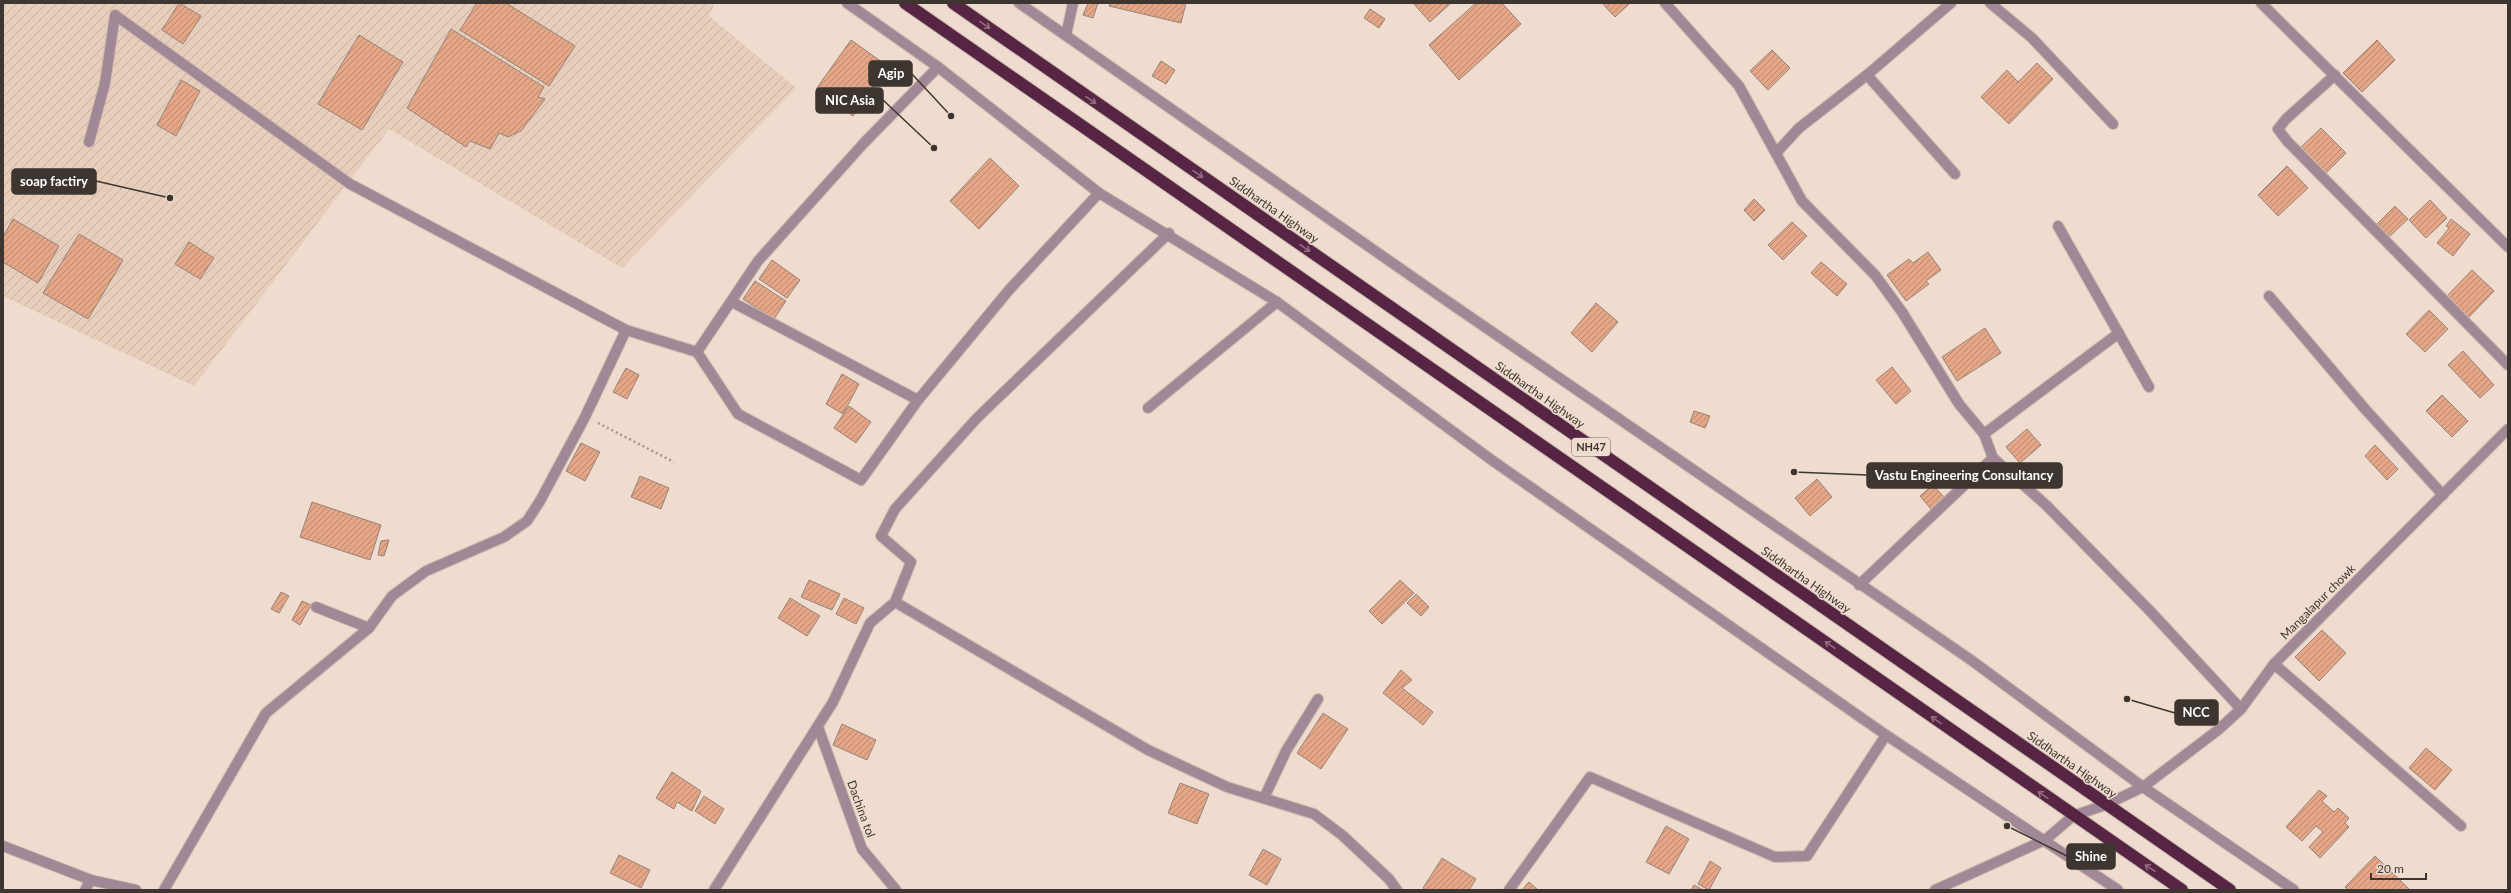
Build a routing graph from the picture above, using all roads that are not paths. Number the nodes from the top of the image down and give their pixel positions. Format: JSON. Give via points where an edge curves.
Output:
{"nodes":[{"id":1,"x":847,"y":3,"type":"edge"},
{"id":2,"x":905,"y":3,"type":"edge"},
{"id":3,"x":953,"y":3,"type":"edge"},
{"id":4,"x":1019,"y":3,"type":"edge"},
{"id":5,"x":1073,"y":3,"type":"edge"},
{"id":6,"x":1665,"y":3,"type":"edge"},
{"id":7,"x":1951,"y":3,"type":"edge"},
{"id":8,"x":1990,"y":3,"type":"edge"},
{"id":9,"x":2261,"y":3,"type":"edge"},
{"id":10,"x":1066,"y":35,"type":"junction"},
{"id":11,"x":938,"y":67,"type":"junction"},
{"id":12,"x":1867,"y":75,"type":"junction"},
{"id":13,"x":2335,"y":75,"type":"junction"},
{"id":14,"x":2113,"y":124,"type":"dead end"},
{"id":15,"x":89,"y":142,"type":"dead end"},
{"id":16,"x":1776,"y":153,"type":"junction"},
{"id":17,"x":1955,"y":174,"type":"dead end"},
{"id":18,"x":1099,"y":193,"type":"junction"},
{"id":19,"x":2058,"y":226,"type":"dead end"},
{"id":20,"x":1169,"y":233,"type":"junction"},
{"id":21,"x":2508,"y":246,"type":"edge"},
{"id":22,"x":2269,"y":296,"type":"dead end"},
{"id":23,"x":732,"y":302,"type":"junction"},
{"id":24,"x":1277,"y":302,"type":"junction"},
{"id":25,"x":626,"y":330,"type":"junction"},
{"id":26,"x":2119,"y":333,"type":"junction"},
{"id":27,"x":697,"y":352,"type":"junction"},
{"id":28,"x":2508,"y":365,"type":"edge"},
{"id":29,"x":2149,"y":387,"type":"dead end"},
{"id":30,"x":918,"y":400,"type":"junction"},
{"id":31,"x":1148,"y":408,"type":"dead end"},
{"id":32,"x":2508,"y":429,"type":"edge"},
{"id":33,"x":1984,"y":434,"type":"junction"},
{"id":34,"x":1993,"y":458,"type":"junction"},
{"id":35,"x":2443,"y":494,"type":"junction"},
{"id":36,"x":1859,"y":585,"type":"junction"},
{"id":37,"x":895,"y":602,"type":"junction"},
{"id":38,"x":316,"y":607,"type":"dead end"},
{"id":39,"x":369,"y":628,"type":"junction"},
{"id":40,"x":2274,"y":664,"type":"junction"},
{"id":41,"x":1318,"y":699,"type":"dead end"},
{"id":42,"x":2240,"y":709,"type":"junction"},
{"id":43,"x":818,"y":727,"type":"junction"},
{"id":44,"x":1886,"y":735,"type":"junction"},
{"id":45,"x":2142,"y":787,"type":"junction"},
{"id":46,"x":1264,"y":798,"type":"junction"},
{"id":47,"x":2105,"y":805,"type":"junction"},
{"id":48,"x":2073,"y":816,"type":"junction"},
{"id":49,"x":2461,"y":826,"type":"dead end"},
{"id":50,"x":2045,"y":840,"type":"junction"},
{"id":51,"x":3,"y":846,"type":"edge"},
{"id":52,"x":91,"y":880,"type":"junction"},
{"id":53,"x":85,"y":890,"type":"edge"},
{"id":54,"x":136,"y":890,"type":"edge"},
{"id":55,"x":164,"y":890,"type":"edge"},
{"id":56,"x":714,"y":890,"type":"edge"},
{"id":57,"x":896,"y":890,"type":"edge"},
{"id":58,"x":1397,"y":890,"type":"edge"},
{"id":59,"x":1509,"y":890,"type":"edge"},
{"id":60,"x":1935,"y":890,"type":"edge"},
{"id":61,"x":2118,"y":890,"type":"edge"},
{"id":62,"x":2182,"y":890,"type":"edge"},
{"id":63,"x":2230,"y":890,"type":"edge"},
{"id":64,"x":2294,"y":890,"type":"edge"}],
"edges":[{"from":1,"to":11,"type":"street"},
{"from":48,"to":2,"type":"highway","number":"NH47","one_way":true},
{"from":3,"to":47,"type":"highway","name":"Siddhartha Highway","number":"NH47","one_way":true},
{"from":4,"to":10,"type":"street"},
{"from":5,"to":10,"type":"street"},
{"from":6,"to":16,"type":"street","via":[[1739,86]]},
{"from":7,"to":12,"type":"street"},
{"from":8,"to":14,"type":"street","via":[[2032,38]]},
{"from":9,"to":13,"type":"street"},
{"from":10,"to":36,"type":"street"},
{"from":11,"to":18,"type":"street"},
{"from":11,"to":23,"type":"street","via":[[863,144],[758,261]]},
{"from":12,"to":16,"type":"street","via":[[1799,128]]},
{"from":12,"to":17,"type":"street"},
{"from":13,"to":21,"type":"street"},
{"from":13,"to":28,"type":"street","via":[[2286,118],[2278,129]]},
{"from":15,"to":25,"type":"street","via":[[105,83],[115,15],[350,184]]},
{"from":16,"to":33,"type":"street","via":[[1802,201],[1875,275],[1929,353],[1958,404]]},
{"from":18,"to":20,"type":"street"},
{"from":18,"to":30,"type":"street","via":[[1009,290]]},
{"from":19,"to":26,"type":"street"},
{"from":20,"to":24,"type":"street"},
{"from":20,"to":37,"type":"street","via":[[977,418],[895,509],[881,536],[911,562]]},
{"from":22,"to":35,"type":"street","via":[[2365,410]]},
{"from":23,"to":27,"type":"street"},
{"from":23,"to":30,"type":"street"},
{"from":24,"to":31,"type":"street"},
{"from":24,"to":44,"type":"street","via":[[1493,461]]},
{"from":25,"to":27,"type":"street"},
{"from":25,"to":39,"type":"street","via":[[550,485],[526,521],[504,537],[426,571],[392,596]]},
{"from":26,"to":29,"type":"street"},
{"from":26,"to":33,"type":"street"},
{"from":27,"to":30,"type":"street","via":[[738,414],[861,480]]},
{"from":32,"to":35,"type":"street","name":"Mangalapur chowk"},
{"from":33,"to":34,"type":"street"},
{"from":34,"to":36,"type":"street"},
{"from":34,"to":42,"type":"street","via":[[2046,506],[2151,612]]},
{"from":35,"to":40,"type":"street","name":"Mangalapur chowk"},
{"from":36,"to":45,"type":"street","via":[[1971,660]]},
{"from":37,"to":43,"type":"street","via":[[870,623],[833,702]]},
{"from":37,"to":46,"type":"street","via":[[1148,750],[1227,787]]},
{"from":38,"to":39,"type":"street"},
{"from":39,"to":55,"type":"street","via":[[266,713]]},
{"from":40,"to":42,"type":"street","name":"Mangalapur chowk"},
{"from":40,"to":49,"type":"street"},
{"from":41,"to":46,"type":"street","via":[[1286,751]]},
{"from":42,"to":45,"type":"street","name":"Mangalapur chowk","via":[[2218,730]]},
{"from":43,"to":56,"type":"street"},
{"from":43,"to":57,"type":"street","name":"Dachina tol","via":[[862,849]]},
{"from":44,"to":50,"type":"street"},
{"from":44,"to":59,"type":"street","via":[[1807,856],[1775,857],[1590,777]]},
{"from":45,"to":47,"type":"street","name":"Mangalapur chowk"},
{"from":45,"to":64,"type":"street"},
{"from":46,"to":58,"type":"street","via":[[1314,814],[1342,835],[1389,879]]},
{"from":47,"to":48,"type":"street","name":"Mangalapur chowk"},
{"from":47,"to":63,"type":"highway","name":"Siddhartha Highway","number":"NH47"},
{"from":48,"to":50,"type":"street"},
{"from":62,"to":48,"type":"highway","number":"NH47","one_way":true},
{"from":50,"to":60,"type":"street"},
{"from":50,"to":61,"type":"street"},
{"from":51,"to":52,"type":"street"},
{"from":52,"to":53,"type":"street"},
{"from":52,"to":54,"type":"street"}]}
